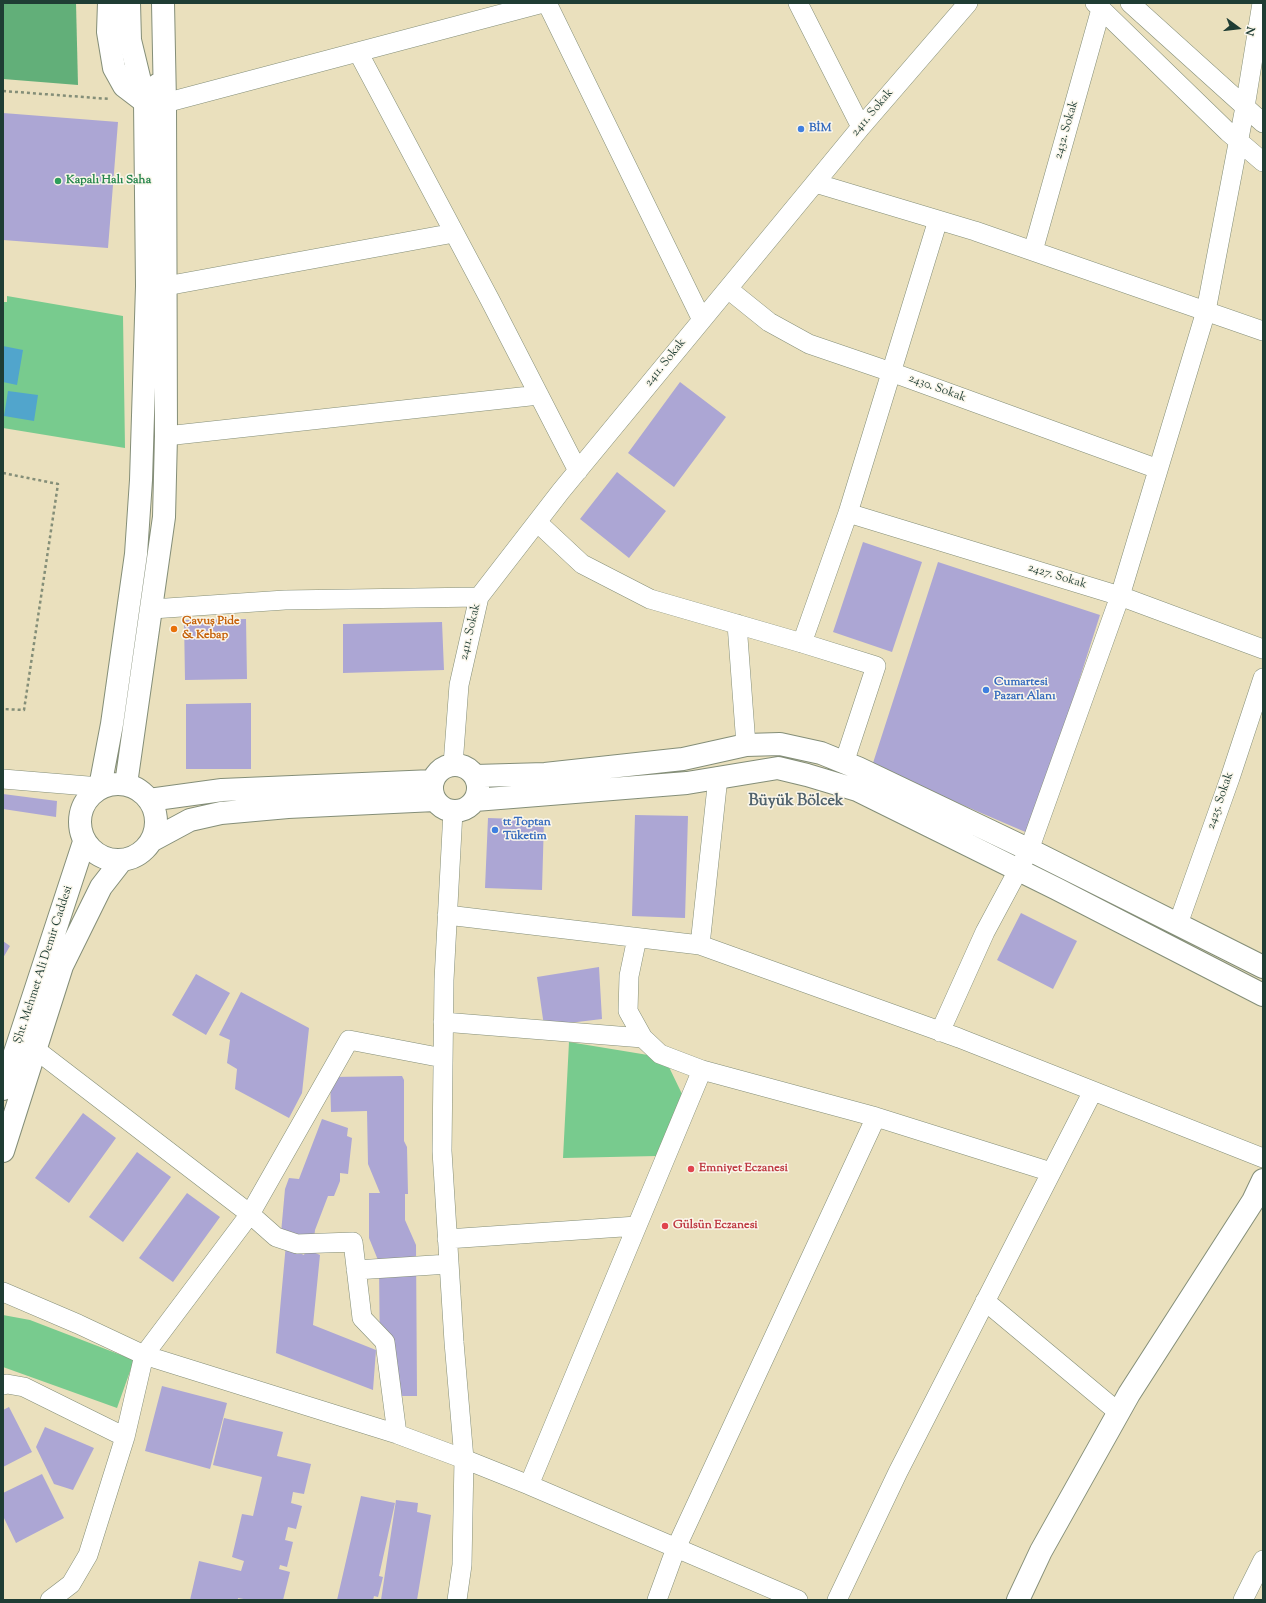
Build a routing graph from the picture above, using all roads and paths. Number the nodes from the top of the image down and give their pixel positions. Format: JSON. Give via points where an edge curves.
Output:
{"nodes":[{"id":1,"x":109,"y":3,"type":"edge"},
{"id":2,"x":129,"y":3,"type":"edge"},
{"id":3,"x":143,"y":3,"type":"edge"},
{"id":4,"x":163,"y":3,"type":"edge"},
{"id":5,"x":543,"y":3,"type":"edge"},
{"id":6,"x":547,"y":3,"type":"edge"},
{"id":7,"x":798,"y":3,"type":"edge"},
{"id":8,"x":968,"y":3,"type":"edge"},
{"id":9,"x":1130,"y":3,"type":"edge"},
{"id":10,"x":1262,"y":3,"type":"edge"},
{"id":11,"x":1098,"y":6,"type":"edge"},
{"id":12,"x":358,"y":52,"type":"junction"},
{"id":13,"x":3,"y":91,"type":"edge"},
{"id":14,"x":113,"y":100,"type":"dead end"},
{"id":15,"x":155,"y":103,"type":"junction"},
{"id":16,"x":1245,"y":107,"type":"junction"},
{"id":17,"x":1263,"y":123,"type":"edge"},
{"id":18,"x":861,"y":127,"type":"junction"},
{"id":19,"x":1239,"y":141,"type":"junction"},
{"id":20,"x":1263,"y":162,"type":"edge"},
{"id":21,"x":815,"y":183,"type":"junction"},
{"id":22,"x":938,"y":220,"type":"junction"},
{"id":23,"x":454,"y":233,"type":"junction"},
{"id":24,"x":1033,"y":251,"type":"junction"},
{"id":25,"x":166,"y":286,"type":"junction"},
{"id":26,"x":728,"y":289,"type":"junction"},
{"id":27,"x":1206,"y":311,"type":"junction"},
{"id":28,"x":702,"y":320,"type":"junction"},
{"id":29,"x":1263,"y":331,"type":"edge"},
{"id":30,"x":891,"y":372,"type":"junction"},
{"id":31,"x":539,"y":395,"type":"junction"},
{"id":32,"x":166,"y":436,"type":"junction"},
{"id":33,"x":1158,"y":469,"type":"junction"},
{"id":34,"x":578,"y":471,"type":"junction"},
{"id":35,"x":3,"y":473,"type":"edge"},
{"id":36,"x":848,"y":513,"type":"junction"},
{"id":37,"x":537,"y":522,"type":"junction"},
{"id":38,"x":1120,"y":596,"type":"junction"},
{"id":39,"x":479,"y":598,"type":"junction"},
{"id":40,"x":152,"y":609,"type":"junction"},
{"id":41,"x":737,"y":624,"type":"junction"},
{"id":42,"x":802,"y":643,"type":"junction"},
{"id":43,"x":1263,"y":649,"type":"edge"},
{"id":44,"x":1263,"y":678,"type":"edge"},
{"id":45,"x":3,"y":709,"type":"edge"},
{"id":46,"x":746,"y":745,"type":"junction"},
{"id":47,"x":844,"y":762,"type":"junction"},
{"id":48,"x":453,"y":764,"type":"junction"},
{"id":49,"x":475,"y":776,"type":"junction"},
{"id":50,"x":718,"y":777,"type":"junction"},
{"id":51,"x":3,"y":779,"type":"edge"},
{"id":52,"x":126,"y":784,"type":"junction"},
{"id":53,"x":100,"y":787,"type":"junction"},
{"id":54,"x":440,"y":797,"type":"junction"},
{"id":55,"x":149,"y":800,"type":"junction"},
{"id":56,"x":475,"y":800,"type":"junction"},
{"id":57,"x":151,"y":841,"type":"junction"},
{"id":58,"x":84,"y":842,"type":"junction"},
{"id":59,"x":1029,"y":850,"type":"junction"},
{"id":60,"x":122,"y":860,"type":"junction"},
{"id":61,"x":1017,"y":870,"type":"junction"},
{"id":62,"x":447,"y":915,"type":"junction"},
{"id":63,"x":1178,"y":924,"type":"junction"},
{"id":64,"x":637,"y":938,"type":"junction"},
{"id":65,"x":700,"y":945,"type":"junction"},
{"id":66,"x":1263,"y":967,"type":"edge"},
{"id":67,"x":1263,"y":995,"type":"edge"},
{"id":68,"x":443,"y":1022,"type":"junction"},
{"id":69,"x":940,"y":1032,"type":"junction"},
{"id":70,"x":643,"y":1038,"type":"junction"},
{"id":71,"x":35,"y":1049,"type":"junction"},
{"id":72,"x":443,"y":1058,"type":"junction"},
{"id":73,"x":702,"y":1070,"type":"junction"},
{"id":74,"x":3,"y":1089,"type":"edge"},
{"id":75,"x":1093,"y":1091,"type":"junction"},
{"id":76,"x":876,"y":1117,"type":"junction"},
{"id":77,"x":3,"y":1151,"type":"edge"},
{"id":78,"x":1263,"y":1158,"type":"edge"},
{"id":79,"x":1051,"y":1172,"type":"junction"},
{"id":80,"x":1263,"y":1180,"type":"edge"},
{"id":81,"x":1258,"y":1204,"type":"edge"},
{"id":82,"x":250,"y":1214,"type":"junction"},
{"id":83,"x":637,"y":1226,"type":"junction"},
{"id":84,"x":447,"y":1239,"type":"junction"},
{"id":85,"x":449,"y":1264,"type":"junction"},
{"id":86,"x":356,"y":1270,"type":"junction"},
{"id":87,"x":3,"y":1292,"type":"edge"},
{"id":88,"x":985,"y":1301,"type":"junction"},
{"id":89,"x":144,"y":1355,"type":"junction"},
{"id":90,"x":3,"y":1385,"type":"edge"},
{"id":91,"x":1118,"y":1412,"type":"junction"},
{"id":92,"x":396,"y":1434,"type":"junction"},
{"id":93,"x":125,"y":1437,"type":"junction"},
{"id":94,"x":464,"y":1459,"type":"junction"},
{"id":95,"x":528,"y":1485,"type":"junction"},
{"id":96,"x":676,"y":1548,"type":"junction"},
{"id":97,"x":1263,"y":1560,"type":"edge"},
{"id":98,"x":50,"y":1600,"type":"edge"},
{"id":99,"x":458,"y":1600,"type":"edge"},
{"id":100,"x":657,"y":1600,"type":"edge"},
{"id":101,"x":798,"y":1600,"type":"edge"},
{"id":102,"x":837,"y":1600,"type":"edge"},
{"id":103,"x":1018,"y":1600,"type":"edge"},
{"id":104,"x":1243,"y":1600,"type":"edge"}],
"edges":[{"from":1,"to":15,"type":"main road","via":[[108,32],[114,68],[124,86]]},
{"from":2,"to":15,"type":"main road","via":[[130,40]]},
{"from":3,"to":15,"type":"main road","via":[[144,34],[155,78]]},
{"from":4,"to":15,"type":"main road"},
{"from":5,"to":12,"type":"street"},
{"from":6,"to":28,"type":"street"},
{"from":7,"to":18,"type":"street"},
{"from":8,"to":18,"type":"street","name":"2411. Sokak"},
{"from":9,"to":16,"type":"street"},
{"from":10,"to":16,"type":"street"},
{"from":11,"to":19,"type":"street"},
{"from":11,"to":24,"type":"street","name":"2432. Sokak"},
{"from":12,"to":15,"type":"street"},
{"from":12,"to":23,"type":"street"},
{"from":13,"to":14,"type":"path"},
{"from":15,"to":25,"type":"main road"},
{"from":15,"to":53,"type":"main road","via":[[136,554],[112,724]]},
{"from":16,"to":17,"type":"street"},
{"from":16,"to":19,"type":"street"},
{"from":18,"to":21,"type":"street","name":"2411. Sokak"},
{"from":19,"to":20,"type":"street"},
{"from":19,"to":27,"type":"street"},
{"from":21,"to":22,"type":"street"},
{"from":21,"to":26,"type":"street","name":"2411. Sokak"},
{"from":22,"to":24,"type":"street"},
{"from":22,"to":30,"type":"street"},
{"from":23,"to":25,"type":"street"},
{"from":23,"to":31,"type":"street"},
{"from":24,"to":27,"type":"street"},
{"from":25,"to":32,"type":"main road"},
{"from":26,"to":28,"type":"street","name":"2411. Sokak"},
{"from":26,"to":30,"type":"street","name":"2430. Sokak","via":[[769,322],[809,344]]},
{"from":27,"to":29,"type":"street"},
{"from":27,"to":33,"type":"street"},
{"from":28,"to":34,"type":"street","name":"2411. Sokak"},
{"from":30,"to":33,"type":"street","name":"2430. Sokak"},
{"from":30,"to":36,"type":"street"},
{"from":31,"to":32,"type":"street"},
{"from":31,"to":34,"type":"street"},
{"from":32,"to":40,"type":"main road","via":[[164,517]]},
{"from":33,"to":38,"type":"street"},
{"from":34,"to":37,"type":"street","name":"2411. Sokak"},
{"from":35,"to":45,"type":"path","via":[[58,484],[24,710]]},
{"from":36,"to":38,"type":"street","name":"2427. Sokak"},
{"from":36,"to":42,"type":"street"},
{"from":37,"to":39,"type":"street","name":"2411. Sokak"},
{"from":37,"to":41,"type":"street","via":[[582,564],[650,600]]},
{"from":38,"to":43,"type":"street","name":"2427. Sokak"},
{"from":38,"to":59,"type":"street"},
{"from":39,"to":40,"type":"street","via":[[285,600]]},
{"from":39,"to":48,"type":"street","name":"2411. Sokak","via":[[459,685]]},
{"from":40,"to":52,"type":"main road"},
{"from":41,"to":42,"type":"street"},
{"from":41,"to":46,"type":"street"},
{"from":42,"to":47,"type":"street","via":[[876,666]]},
{"from":44,"to":63,"type":"street","name":"2425. Sokak"},
{"from":46,"to":47,"type":"main road","via":[[780,744],[821,753]]},
{"from":46,"to":49,"type":"main road","via":[[675,760],[545,774]]},
{"from":47,"to":59,"type":"main road"},
{"from":48,"to":49,"type":"main road","via":[[466,767]]},
{"from":48,"to":54,"type":"main road","via":[[437,774]]},
{"from":49,"to":56,"type":"main road","via":[[478,785]]},
{"from":50,"to":56,"type":"main road","via":[[687,783]]},
{"from":50,"to":61,"type":"main road","via":[[778,768],[822,779],[857,790]]},
{"from":50,"to":65,"type":"street"},
{"from":51,"to":53,"type":"street"},
{"from":52,"to":53,"type":"main road"},
{"from":52,"to":55,"type":"main road","via":[[138,789]]},
{"from":53,"to":58,"type":"main road","via":[[84,803],[80,816]]},
{"from":54,"to":55,"type":"main road","via":[[222,790]]},
{"from":54,"to":56,"type":"main road","via":[[462,810]]},
{"from":54,"to":57,"type":"main road","via":[[221,813],[190,820]]},
{"from":54,"to":62,"type":"street"},
{"from":55,"to":57,"type":"main road","via":[[156,816]]},
{"from":57,"to":60,"type":"main road","via":[[144,850]]},
{"from":58,"to":60,"type":"main road","via":[[99,855]]},
{"from":58,"to":74,"type":"main road","name":"Şht. Mehmet Ali Demir Caddesi"},
{"from":59,"to":61,"type":"street"},
{"from":59,"to":63,"type":"main road"},
{"from":60,"to":71,"type":"main road","name":"Şht. Mehmet Ali Demir Caddesi","via":[[101,887],[62,966]]},
{"from":61,"to":67,"type":"main road"},
{"from":61,"to":69,"type":"street","via":[[984,932]]},
{"from":62,"to":64,"type":"street"},
{"from":62,"to":68,"type":"street"},
{"from":63,"to":66,"type":"main road"},
{"from":64,"to":65,"type":"street"},
{"from":64,"to":70,"type":"street","via":[[629,976],[628,1010]]},
{"from":65,"to":69,"type":"street"},
{"from":68,"to":70,"type":"street"},
{"from":68,"to":72,"type":"street"},
{"from":69,"to":75,"type":"street"},
{"from":70,"to":73,"type":"street","via":[[660,1054]]},
{"from":71,"to":77,"type":"main road","name":"Şht. Mehmet Ali Demir Caddesi"},
{"from":71,"to":82,"type":"street"},
{"from":72,"to":82,"type":"street","via":[[349,1040]]},
{"from":72,"to":84,"type":"street","via":[[442,1151]]},
{"from":73,"to":76,"type":"street"},
{"from":73,"to":83,"type":"street"},
{"from":75,"to":78,"type":"street"},
{"from":75,"to":79,"type":"street"},
{"from":76,"to":79,"type":"street"},
{"from":76,"to":96,"type":"street"},
{"from":79,"to":88,"type":"street"},
{"from":80,"to":81,"type":"main road"},
{"from":81,"to":91,"type":"main road"},
{"from":82,"to":86,"type":"street","via":[[276,1237],[296,1244],[353,1242]]},
{"from":82,"to":89,"type":"street"},
{"from":83,"to":84,"type":"street"},
{"from":83,"to":95,"type":"street"},
{"from":84,"to":85,"type":"street"},
{"from":85,"to":86,"type":"street"},
{"from":85,"to":94,"type":"street"},
{"from":86,"to":92,"type":"street","via":[[362,1318],[385,1342]]},
{"from":87,"to":89,"type":"street"},
{"from":88,"to":91,"type":"street"},
{"from":88,"to":102,"type":"street","via":[[898,1472]]},
{"from":89,"to":92,"type":"street"},
{"from":89,"to":93,"type":"street"},
{"from":90,"to":93,"type":"street","via":[[24,1388]]},
{"from":91,"to":103,"type":"main road","via":[[1041,1551]]},
{"from":92,"to":94,"type":"street"},
{"from":93,"to":98,"type":"street","via":[[88,1555],[71,1584]]},
{"from":94,"to":95,"type":"street"},
{"from":94,"to":99,"type":"street","via":[[462,1565]]},
{"from":95,"to":96,"type":"street"},
{"from":96,"to":100,"type":"street"},
{"from":96,"to":101,"type":"street"},
{"from":97,"to":104,"type":"street"}]}
